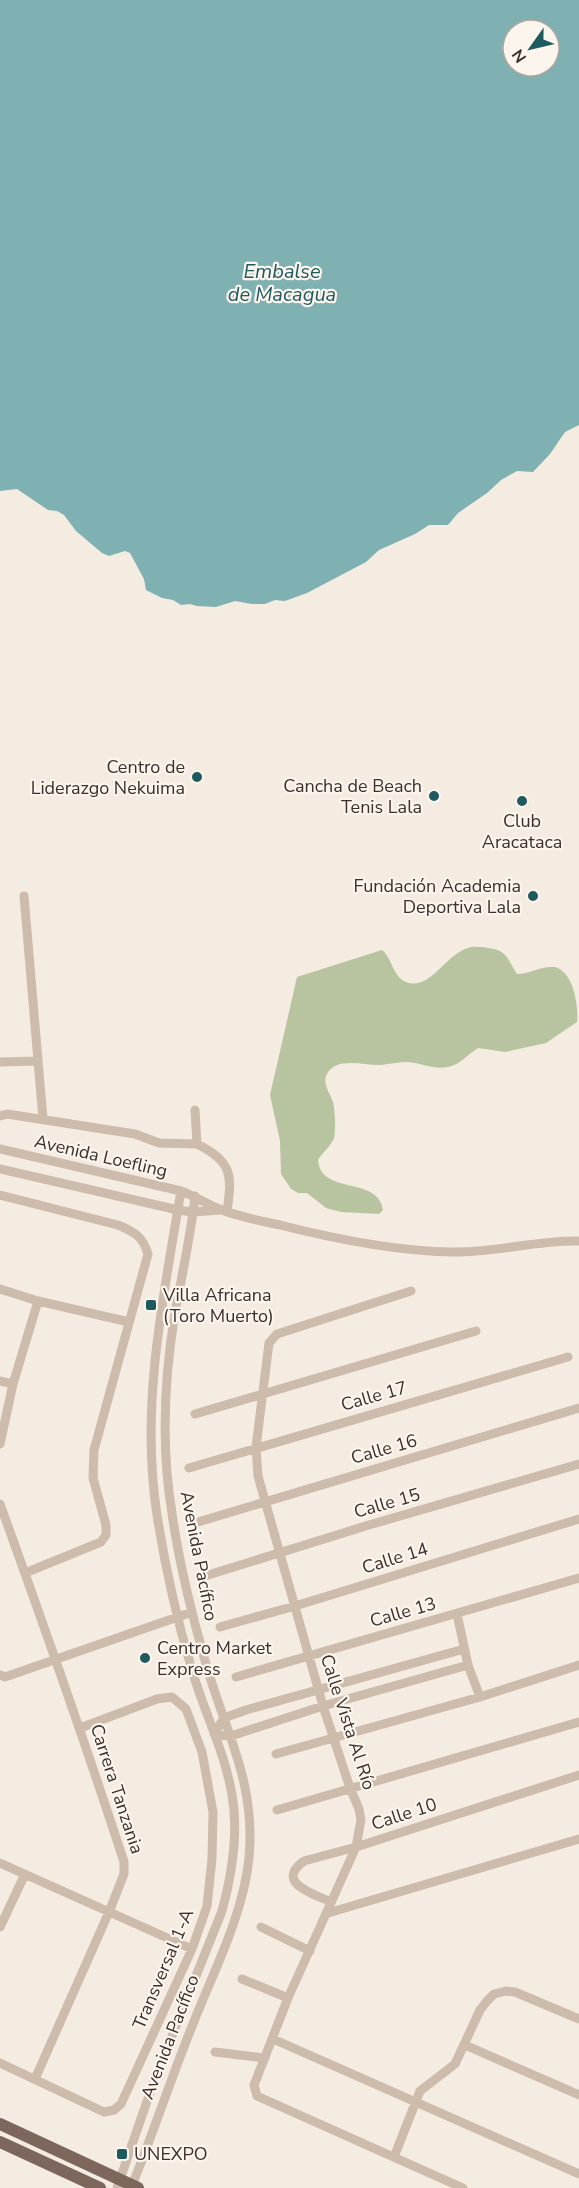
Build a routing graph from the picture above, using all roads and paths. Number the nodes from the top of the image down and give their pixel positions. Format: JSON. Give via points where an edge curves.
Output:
{"nodes":[{"id":1,"x":24,"y":896,"type":"dead end"},
{"id":2,"x":38,"y":1061,"type":"junction"},
{"id":3,"x":0,"y":1062,"type":"edge"},
{"id":4,"x":195,"y":1110,"type":"dead end"},
{"id":5,"x":0,"y":1116,"type":"edge"},
{"id":6,"x":43,"y":1119,"type":"junction"},
{"id":7,"x":197,"y":1144,"type":"junction"},
{"id":8,"x":0,"y":1149,"type":"edge"},
{"id":9,"x":0,"y":1169,"type":"edge"},
{"id":10,"x":181,"y":1191,"type":"junction"},
{"id":11,"x":0,"y":1195,"type":"edge"},
{"id":12,"x":195,"y":1196,"type":"junction"},
{"id":13,"x":178,"y":1210,"type":"junction"},
{"id":14,"x":224,"y":1211,"type":"junction"},
{"id":15,"x":193,"y":1212,"type":"junction"},
{"id":16,"x":579,"y":1241,"type":"edge"},
{"id":17,"x":0,"y":1289,"type":"edge"},
{"id":18,"x":411,"y":1291,"type":"dead end"},
{"id":19,"x":38,"y":1301,"type":"junction"},
{"id":20,"x":129,"y":1322,"type":"junction"},
{"id":21,"x":476,"y":1331,"type":"dead end"},
{"id":22,"x":568,"y":1356,"type":"dead end"},
{"id":23,"x":0,"y":1381,"type":"edge"},
{"id":24,"x":14,"y":1384,"type":"junction"},
{"id":25,"x":261,"y":1395,"type":"junction"},
{"id":26,"x":579,"y":1408,"type":"edge"},
{"id":27,"x":195,"y":1414,"type":"dead end"},
{"id":28,"x":0,"y":1444,"type":"edge"},
{"id":29,"x":256,"y":1447,"type":"junction"},
{"id":30,"x":579,"y":1464,"type":"edge"},
{"id":31,"x":189,"y":1468,"type":"dead end"},
{"id":32,"x":265,"y":1501,"type":"junction"},
{"id":33,"x":0,"y":1504,"type":"edge"},
{"id":34,"x":579,"y":1519,"type":"edge"},
{"id":35,"x":198,"y":1522,"type":"dead end"},
{"id":36,"x":280,"y":1552,"type":"junction"},
{"id":37,"x":25,"y":1573,"type":"junction"},
{"id":38,"x":205,"y":1576,"type":"dead end"},
{"id":39,"x":579,"y":1578,"type":"edge"},
{"id":40,"x":295,"y":1606,"type":"junction"},
{"id":41,"x":192,"y":1612,"type":"junction"},
{"id":42,"x":457,"y":1614,"type":"junction"},
{"id":43,"x":178,"y":1617,"type":"junction"},
{"id":44,"x":220,"y":1627,"type":"dead end"},
{"id":45,"x":464,"y":1649,"type":"junction"},
{"id":46,"x":309,"y":1656,"type":"junction"},
{"id":47,"x":54,"y":1660,"type":"junction"},
{"id":48,"x":468,"y":1665,"type":"junction"},
{"id":49,"x":579,"y":1665,"type":"edge"},
{"id":50,"x":236,"y":1677,"type":"dead end"},
{"id":51,"x":2,"y":1679,"type":"edge"},
{"id":52,"x":318,"y":1689,"type":"junction"},
{"id":53,"x":480,"y":1697,"type":"junction"},
{"id":54,"x":322,"y":1706,"type":"junction"},
{"id":55,"x":224,"y":1718,"type":"junction"},
{"id":56,"x":579,"y":1722,"type":"edge"},
{"id":57,"x":80,"y":1728,"type":"junction"},
{"id":58,"x":214,"y":1734,"type":"junction"},
{"id":59,"x":231,"y":1736,"type":"junction"},
{"id":60,"x":333,"y":1737,"type":"junction"},
{"id":61,"x":276,"y":1754,"type":"dead end"},
{"id":62,"x":579,"y":1775,"type":"edge"},
{"id":63,"x":350,"y":1788,"type":"junction"},
{"id":64,"x":277,"y":1810,"type":"dead end"},
{"id":65,"x":579,"y":1839,"type":"edge"},
{"id":66,"x":356,"y":1848,"type":"junction"},
{"id":67,"x":0,"y":1863,"type":"edge"},
{"id":68,"x":26,"y":1874,"type":"junction"},
{"id":69,"x":331,"y":1902,"type":"junction"},
{"id":70,"x":110,"y":1912,"type":"junction"},
{"id":71,"x":328,"y":1913,"type":"junction"},
{"id":72,"x":0,"y":1927,"type":"edge"},
{"id":73,"x":261,"y":1927,"type":"dead end"},
{"id":74,"x":192,"y":1949,"type":"junction"},
{"id":75,"x":310,"y":1951,"type":"junction"},
{"id":76,"x":242,"y":1978,"type":"dead end"},
{"id":77,"x":288,"y":1998,"type":"junction"},
{"id":78,"x":579,"y":2019,"type":"edge"},
{"id":79,"x":273,"y":2039,"type":"junction"},
{"id":80,"x":465,"y":2045,"type":"junction"},
{"id":81,"x":168,"y":2046,"type":"junction"},
{"id":82,"x":184,"y":2047,"type":"junction"},
{"id":83,"x":215,"y":2052,"type":"dead end"},
{"id":84,"x":266,"y":2058,"type":"junction"},
{"id":85,"x":0,"y":2063,"type":"edge"},
{"id":86,"x":35,"y":2079,"type":"junction"},
{"id":87,"x":579,"y":2095,"type":"edge"},
{"id":88,"x":417,"y":2102,"type":"junction"},
{"id":89,"x":0,"y":2124,"type":"edge"},
{"id":90,"x":0,"y":2142,"type":"edge"},
{"id":91,"x":394,"y":2157,"type":"junction"},
{"id":92,"x":579,"y":2174,"type":"edge"},
{"id":93,"x":128,"y":2186,"type":"edge"},
{"id":94,"x":100,"y":2188,"type":"edge"},
{"id":95,"x":463,"y":2188,"type":"edge"}],
"edges":[{"from":1,"to":2,"type":"street"},
{"from":2,"to":3,"type":"street"},
{"from":2,"to":6,"type":"street"},
{"from":4,"to":7,"type":"street"},
{"from":5,"to":6,"type":"street"},
{"from":6,"to":7,"type":"street","via":[[135,1134],[159,1143]]},
{"from":7,"to":14,"type":"street","via":[[216,1153],[229,1173],[230,1191]]},
{"from":8,"to":10,"type":"street","name":"Avenida Loefling"},
{"from":9,"to":13,"type":"street","name":"Avenida Loefling"},
{"from":10,"to":12,"type":"street","name":"Avenida Loefling"},
{"from":10,"to":13,"type":"street","name":"Avenida Pacífico"},
{"from":11,"to":20,"type":"street","via":[[118,1225],[144,1241],[148,1254]]},
{"from":12,"to":14,"type":"street","name":"Avenida Loefling"},
{"from":12,"to":15,"type":"street","name":"Avenida Pacífico"},
{"from":13,"to":15,"type":"street","name":"Avenida Loefling"},
{"from":13,"to":43,"type":"street","name":"Avenida Pacífico","via":[[150,1406],[157,1515]]},
{"from":14,"to":15,"type":"street","name":"Avenida Loefling"},
{"from":14,"to":16,"type":"street","via":[[345,1240],[440,1252]]},
{"from":15,"to":41,"type":"street","name":"Avenida Pacífico","via":[[175,1315],[165,1407],[171,1512]]},
{"from":17,"to":19,"type":"street"},
{"from":18,"to":25,"type":"street","name":"Calle Vista Al Río","via":[[278,1334],[269,1343]]},
{"from":19,"to":20,"type":"street"},
{"from":19,"to":24,"type":"street"},
{"from":20,"to":37,"type":"street","via":[[94,1450],[93,1478],[106,1535],[101,1542]]},
{"from":21,"to":25,"type":"street"},
{"from":22,"to":29,"type":"street","name":"Calle 17"},
{"from":23,"to":24,"type":"street"},
{"from":24,"to":28,"type":"street"},
{"from":25,"to":27,"type":"street"},
{"from":25,"to":29,"type":"street","name":"Calle Vista Al Río"},
{"from":26,"to":32,"type":"street","name":"Calle 16"},
{"from":29,"to":31,"type":"street","name":"Calle 17"},
{"from":29,"to":32,"type":"street","name":"Calle Vista Al Río"},
{"from":30,"to":36,"type":"street","name":"Calle 15"},
{"from":32,"to":35,"type":"street","name":"Calle 16"},
{"from":32,"to":36,"type":"street","name":"Calle Vista Al Río"},
{"from":33,"to":37,"type":"street","name":"Carrera Tanzania"},
{"from":34,"to":40,"type":"street","name":"Calle 14"},
{"from":36,"to":38,"type":"street","name":"Calle 15"},
{"from":36,"to":40,"type":"street","name":"Calle Vista Al Río"},
{"from":37,"to":47,"type":"street","name":"Carrera Tanzania"},
{"from":39,"to":42,"type":"street","name":"Calle 13"},
{"from":40,"to":44,"type":"street","name":"Calle 14"},
{"from":40,"to":46,"type":"street","name":"Calle Vista Al Río"},
{"from":41,"to":43,"type":"street"},
{"from":41,"to":55,"type":"street","name":"Avenida Pacífico"},
{"from":42,"to":45,"type":"street"},
{"from":42,"to":46,"type":"street","name":"Calle 13"},
{"from":43,"to":47,"type":"street"},
{"from":43,"to":58,"type":"street","name":"Avenida Pacífico"},
{"from":45,"to":48,"type":"street"},
{"from":45,"to":52,"type":"street"},
{"from":46,"to":50,"type":"street","name":"Calle 13"},
{"from":46,"to":52,"type":"street","name":"Calle Vista Al Río"},
{"from":47,"to":51,"type":"street"},
{"from":47,"to":57,"type":"street","name":"Carrera Tanzania"},
{"from":48,"to":53,"type":"street"},
{"from":48,"to":54,"type":"street"},
{"from":49,"to":53,"type":"street"},
{"from":52,"to":54,"type":"street","name":"Calle Vista Al Río"},
{"from":52,"to":55,"type":"street"},
{"from":53,"to":60,"type":"street"},
{"from":54,"to":59,"type":"street"},
{"from":54,"to":60,"type":"street","name":"Calle Vista Al Río"},
{"from":55,"to":58,"type":"street"},
{"from":55,"to":59,"type":"street","name":"Avenida Pacífico"},
{"from":56,"to":63,"type":"street"},
{"from":57,"to":70,"type":"street","name":"Carrera Tanzania","via":[[124,1862],[124,1874]]},
{"from":57,"to":74,"type":"street","name":"Transversal 1-A","via":[[157,1699],[172,1697],[186,1709],[202,1752],[213,1812],[207,1906]]},
{"from":58,"to":59,"type":"street"},
{"from":58,"to":81,"type":"street","name":"Avenida Pacífico","via":[[232,1796],[233,1856],[222,1911]]},
{"from":59,"to":82,"type":"street","name":"Avenida Pacífico","via":[[248,1793],[249,1858],[236,1916]]},
{"from":60,"to":61,"type":"street"},
{"from":60,"to":63,"type":"street","name":"Calle Vista Al Río"},
{"from":62,"to":66,"type":"street","name":"Calle 10"},
{"from":63,"to":64,"type":"street"},
{"from":63,"to":66,"type":"street","name":"Calle Vista Al Río","via":[[361,1820]]},
{"from":65,"to":71,"type":"street"},
{"from":66,"to":69,"type":"street","name":"Calle Vista Al Río"},
{"from":66,"to":69,"type":"street","name":"Calle 10","via":[[304,1861],[293,1873],[299,1887]]},
{"from":67,"to":68,"type":"street"},
{"from":68,"to":70,"type":"street"},
{"from":68,"to":72,"type":"street"},
{"from":69,"to":71,"type":"street","name":"Calle Vista Al Río"},
{"from":70,"to":74,"type":"street"},
{"from":70,"to":86,"type":"street","name":"Carrera Tanzania"},
{"from":71,"to":75,"type":"street","name":"Calle Vista Al Río"},
{"from":73,"to":75,"type":"street"},
{"from":74,"to":86,"type":"street","name":"Transversal 1-A","via":[[121,2104],[114,2110],[104,2112]]},
{"from":75,"to":77,"type":"street","name":"Calle Vista Al Río"},
{"from":76,"to":77,"type":"street"},
{"from":77,"to":79,"type":"street","name":"Calle Vista Al Río"},
{"from":78,"to":80,"type":"street","via":[[506,1991],[494,1994],[480,2010]]},
{"from":79,"to":84,"type":"street","name":"Calle Vista Al Río"},
{"from":79,"to":88,"type":"street"},
{"from":80,"to":87,"type":"street"},
{"from":80,"to":88,"type":"street","via":[[455,2064],[420,2091]]},
{"from":81,"to":82,"type":"street"},
{"from":81,"to":93,"type":"street","name":"Avenida Pacífico","via":[[154,2081]]},
{"from":82,"to":93,"type":"street","name":"Avenida Pacífico"},
{"from":83,"to":84,"type":"street"},
{"from":84,"to":91,"type":"street","name":"Calle Vista Al Río","via":[[254,2085],[257,2096]]},
{"from":85,"to":86,"type":"street"},
{"from":88,"to":91,"type":"street"},
{"from":88,"to":92,"type":"street"},
{"from":89,"to":93,"type":"main road"},
{"from":90,"to":94,"type":"main road"},
{"from":91,"to":95,"type":"street"}]}
